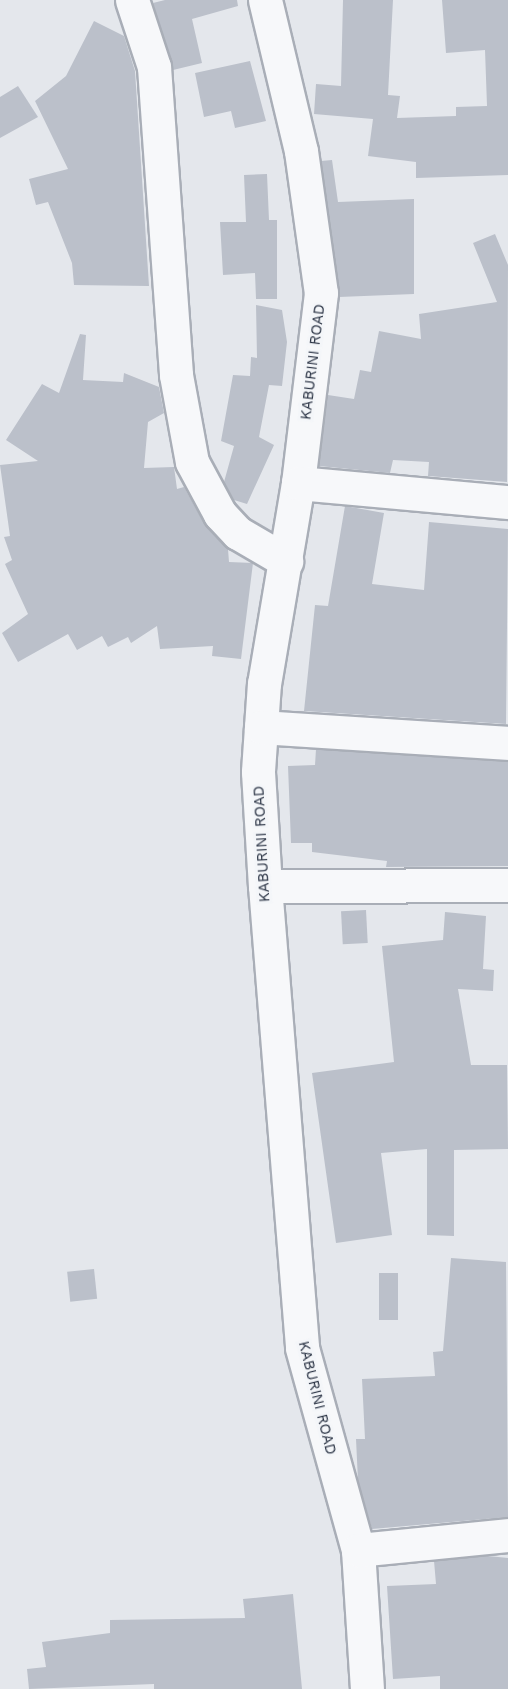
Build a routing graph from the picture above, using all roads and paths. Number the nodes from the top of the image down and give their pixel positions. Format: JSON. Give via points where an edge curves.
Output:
{"nodes":[{"id":1,"x":132,"y":0,"type":"edge"},
{"id":2,"x":265,"y":0,"type":"edge"},
{"id":3,"x":298,"y":483,"type":"junction"},
{"id":4,"x":508,"y":502,"type":"edge"},
{"id":5,"x":286,"y":561,"type":"junction"},
{"id":6,"x":261,"y":727,"type":"junction"},
{"id":7,"x":508,"y":743,"type":"edge"},
{"id":8,"x":508,"y":885,"type":"edge"},
{"id":9,"x":265,"y":886,"type":"junction"},
{"id":10,"x":508,"y":1535,"type":"edge"},
{"id":11,"x":358,"y":1550,"type":"junction"},
{"id":12,"x":367,"y":1689,"type":"edge"}],
"edges":[{"from":1,"to":5,"type":"street","via":[[154,67],[176,375],[192,462],[220,514],[238,533]]},
{"from":2,"to":3,"type":"street","name":"KABURINI ROAD","via":[[301,151],[321,293]]},
{"from":3,"to":4,"type":"street"},
{"from":3,"to":5,"type":"street","name":"KABURINI ROAD"},
{"from":5,"to":6,"type":"street","name":"KABURINI ROAD"},
{"from":6,"to":7,"type":"street"},
{"from":6,"to":9,"type":"street","name":"KABURINI ROAD","via":[[258,772]]},
{"from":8,"to":9,"type":"street"},
{"from":9,"to":11,"type":"street","name":"KABURINI ROAD","via":[[302,1348]]},
{"from":10,"to":11,"type":"street"},
{"from":11,"to":12,"type":"street","name":"KABURINI ROAD"}]}
